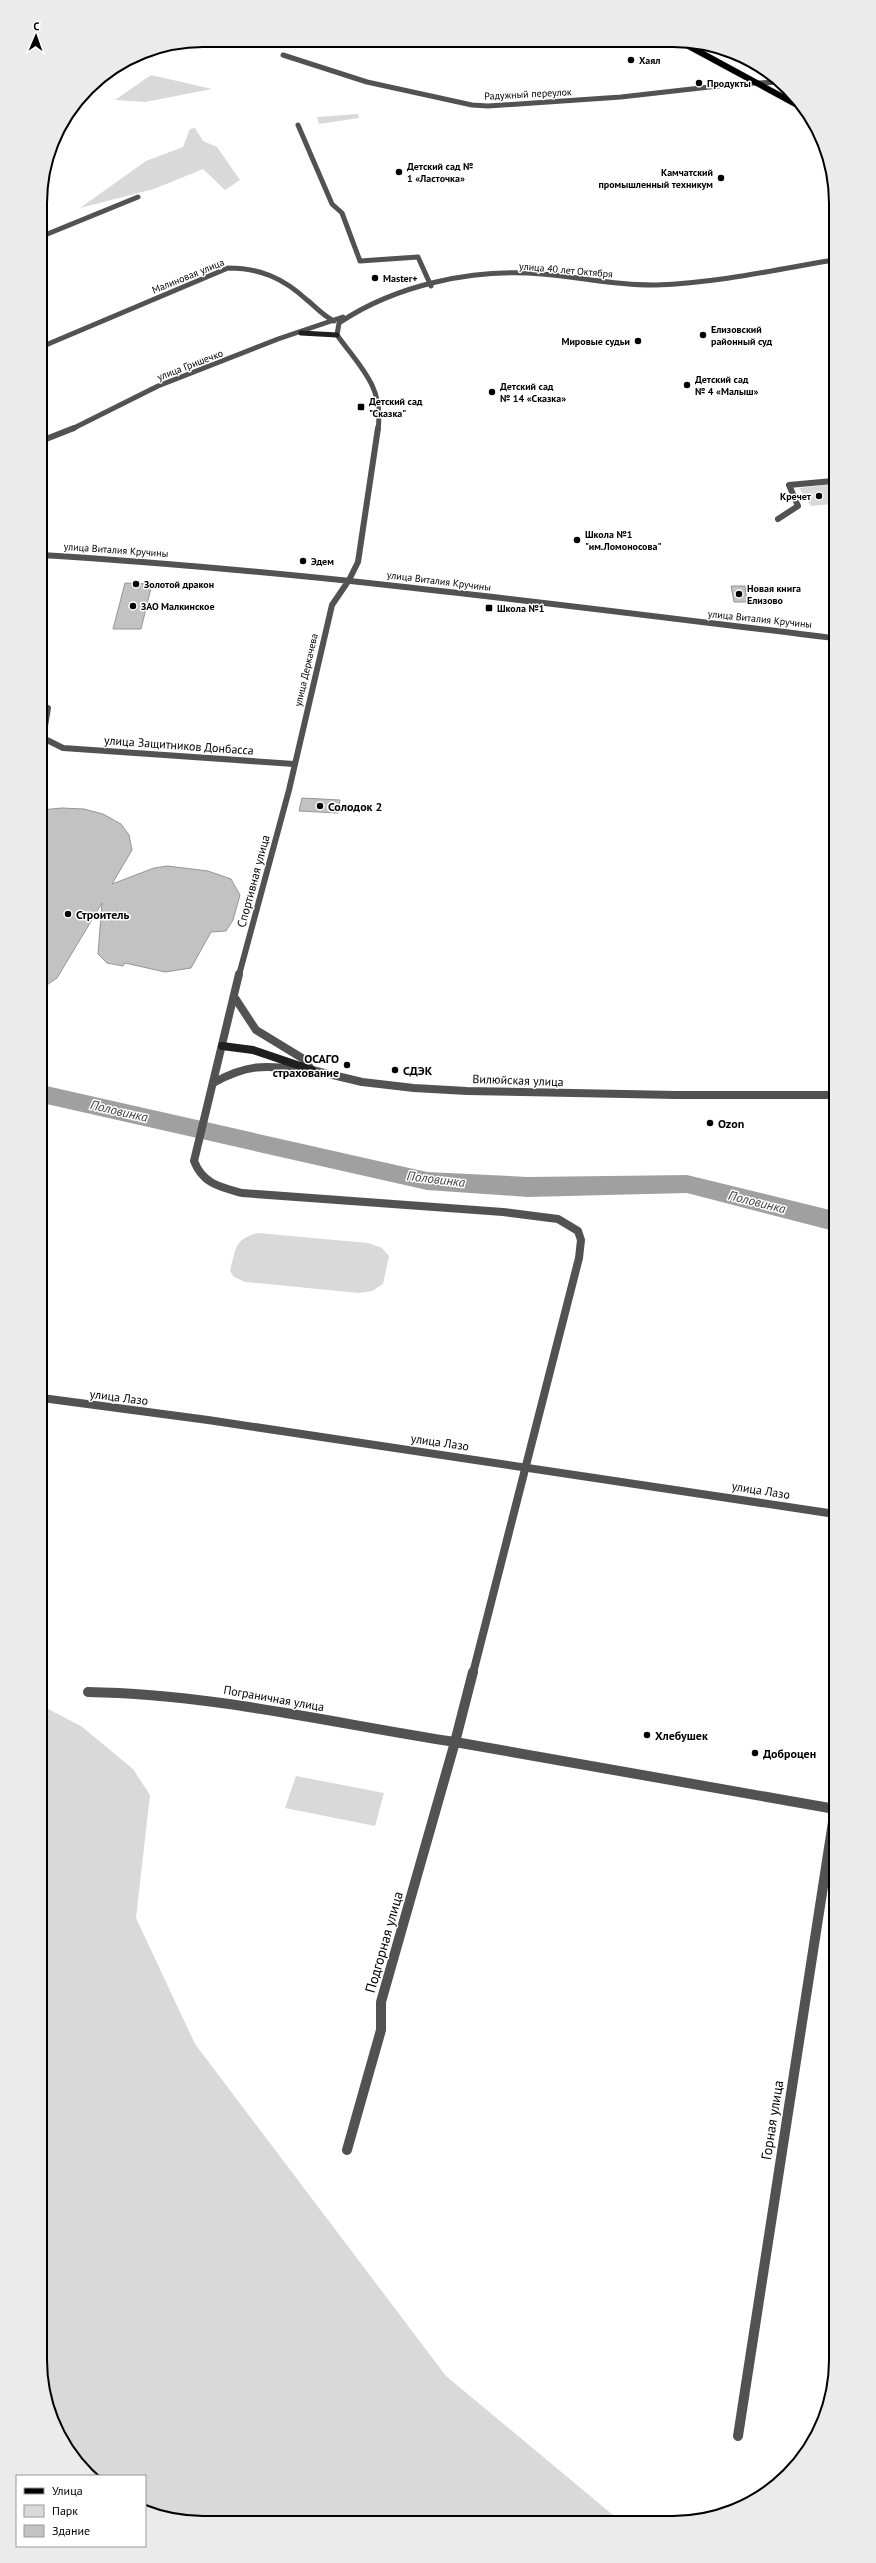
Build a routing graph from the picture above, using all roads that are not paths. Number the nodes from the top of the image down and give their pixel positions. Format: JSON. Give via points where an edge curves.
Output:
{"nodes":[{"id":1,"x":692,"y":48,"type":"edge"},
{"id":2,"x":283,"y":55,"type":"dead end"},
{"id":3,"x":772,"y":82,"type":"edge"},
{"id":4,"x":757,"y":83,"type":"junction"},
{"id":5,"x":792,"y":102,"type":"edge"},
{"id":6,"x":298,"y":125,"type":"dead end"},
{"id":7,"x":138,"y":197,"type":"dead end"},
{"id":8,"x":47,"y":234,"type":"edge"},
{"id":9,"x":829,"y":261,"type":"edge"},
{"id":10,"x":431,"y":286,"type":"junction"},
{"id":11,"x":350,"y":314,"type":"junction"},
{"id":12,"x":334,"y":320,"type":"junction"},
{"id":13,"x":301,"y":332,"type":"junction"},
{"id":14,"x":337,"y":335,"type":"junction"},
{"id":15,"x":47,"y":344,"type":"edge"},
{"id":16,"x":47,"y":439,"type":"edge"},
{"id":17,"x":829,"y":481,"type":"edge"},
{"id":18,"x":778,"y":519,"type":"dead end"},
{"id":19,"x":47,"y":555,"type":"edge"},
{"id":20,"x":349,"y":580,"type":"junction"},
{"id":21,"x":829,"y":638,"type":"edge"},
{"id":22,"x":47,"y":740,"type":"edge"},
{"id":23,"x":294,"y":767,"type":"junction"},
{"id":24,"x":235,"y":998,"type":"junction"},
{"id":25,"x":222,"y":1046,"type":"junction"},
{"id":26,"x":312,"y":1070,"type":"junction"},
{"id":27,"x":212,"y":1087,"type":"junction"},
{"id":28,"x":829,"y":1095,"type":"edge"},
{"id":29,"x":47,"y":1399,"type":"edge"},
{"id":30,"x":525,"y":1467,"type":"junction"},
{"id":31,"x":829,"y":1513,"type":"edge"},
{"id":32,"x":88,"y":1692,"type":"dead end"},
{"id":33,"x":455,"y":1742,"type":"junction"},
{"id":34,"x":829,"y":1808,"type":"edge"},
{"id":35,"x":829,"y":1848,"type":"edge"},
{"id":36,"x":347,"y":2150,"type":"dead end"},
{"id":37,"x":738,"y":2436,"type":"dead end"}],
"edges":[{"from":1,"to":4,"type":"main road"},
{"from":2,"to":4,"type":"street","name":"Радужный переулок","via":[[367,82],[472,105],[488,106],[621,97]]},
{"from":3,"to":4,"type":"street","name":"Радужный переулок"},
{"from":4,"to":5,"type":"main road"},
{"from":6,"to":10,"type":"street","via":[[332,204],[342,213],[360,261],[418,257]]},
{"from":7,"to":8,"type":"street"},
{"from":9,"to":10,"type":"street","name":"улица 40 лет Октября","via":[[657,285],[524,274],[478,277]]},
{"from":10,"to":11,"type":"street","name":"улица 40 лет Октября","via":[[371,303]]},
{"from":11,"to":12,"type":"street","name":"улица Гришечко"},
{"from":11,"to":14,"type":"street","name":"улица 40 лет Октября","via":[[339,323]]},
{"from":12,"to":13,"type":"street","name":"улица Гришечко"},
{"from":12,"to":15,"type":"street","name":"Малиновая улица","via":[[321,314],[272,273],[250,268],[228,268]]},
{"from":13,"to":14,"type":"main road"},
{"from":13,"to":16,"type":"street","name":"улица Гришечко","via":[[158,386]]},
{"from":14,"to":20,"type":"street","via":[[375,388],[380,412],[358,562]]},
{"from":17,"to":18,"type":"street","via":[[789,485],[798,506]]},
{"from":19,"to":20,"type":"street","name":"улица Виталия Кручины","via":[[156,562]]},
{"from":20,"to":21,"type":"street","name":"улица Виталия Кручины"},
{"from":20,"to":23,"type":"street","name":"улица Деркачева","via":[[332,605]]},
{"from":22,"to":23,"type":"street","name":"улица Защитников Донбасса","via":[[63,748]]},
{"from":23,"to":24,"type":"street","name":"Спортивная улица","via":[[243,958]]},
{"from":24,"to":25,"type":"street","name":"Спортивная улица"},
{"from":24,"to":26,"type":"street","via":[[255,1029],[277,1045],[303,1056]]},
{"from":25,"to":26,"type":"main road","via":[[253,1050]]},
{"from":25,"to":27,"type":"street","name":"Спортивная улица"},
{"from":26,"to":27,"type":"street","name":"Вилюйская улица","via":[[263,1066],[235,1071]]},
{"from":26,"to":28,"type":"street","name":"Вилюйская улица","via":[[361,1083],[444,1090],[683,1097]]},
{"from":27,"to":30,"type":"street","name":"Спортивная улица","via":[[194,1161],[197,1174],[209,1183],[242,1193],[503,1212],[558,1219],[578,1231],[581,1240],[579,1258]]},
{"from":29,"to":30,"type":"street","name":"улица Лазо"},
{"from":30,"to":31,"type":"street","name":"улица Лазо"},
{"from":30,"to":33,"type":"street","name":"Подгорная улица"},
{"from":32,"to":33,"type":"street","name":"Пограничная улица","via":[[137,1691],[195,1696]]},
{"from":33,"to":34,"type":"street","name":"Пограничная улица"},
{"from":33,"to":36,"type":"street","name":"Подгорная улица","via":[[381,2002],[381,2030]]},
{"from":35,"to":37,"type":"street","name":"Горная улица"}]}
